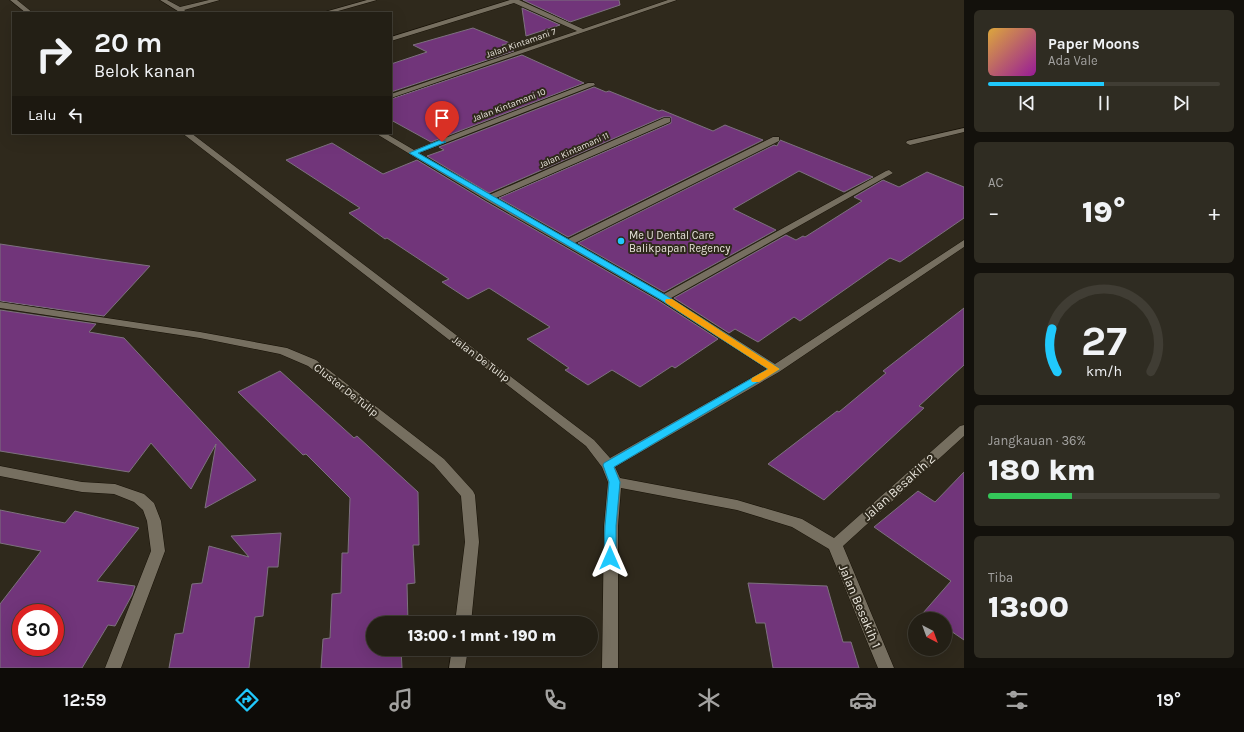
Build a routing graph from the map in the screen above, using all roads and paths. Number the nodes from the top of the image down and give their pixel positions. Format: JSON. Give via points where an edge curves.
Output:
{"nodes":[{"id":1,"x":13,"y":0,"type":"edge"},
{"id":2,"x":163,"y":0,"type":"edge"},
{"id":3,"x":217,"y":0,"type":"edge"},
{"id":4,"x":374,"y":0,"type":"edge"},
{"id":5,"x":514,"y":0,"type":"edge"},
{"id":6,"x":674,"y":0,"type":"edge"},
{"id":7,"x":179,"y":9,"type":"junction"},
{"id":8,"x":29,"y":12,"type":"edge"},
{"id":9,"x":184,"y":12,"type":"edge"},
{"id":10,"x":328,"y":12,"type":"edge"},
{"id":11,"x":583,"y":31,"type":"junction"},
{"id":12,"x":392,"y":39,"type":"edge"},
{"id":13,"x":591,"y":85,"type":"dead end"},
{"id":14,"x":392,"y":96,"type":"edge"},
{"id":15,"x":667,"y":120,"type":"dead end"},
{"id":16,"x":964,"y":130,"type":"edge"},
{"id":17,"x":187,"y":134,"type":"edge"},
{"id":18,"x":381,"y":134,"type":"edge"},
{"id":19,"x":776,"y":139,"type":"dead end"},
{"id":20,"x":910,"y":143,"type":"dead end"},
{"id":21,"x":413,"y":153,"type":"junction"},
{"id":22,"x":889,"y":173,"type":"dead end"},
{"id":23,"x":489,"y":198,"type":"junction"},
{"id":24,"x":568,"y":243,"type":"junction"},
{"id":25,"x":964,"y":243,"type":"edge"},
{"id":26,"x":664,"y":298,"type":"junction"},
{"id":27,"x":0,"y":305,"type":"edge"},
{"id":28,"x":775,"y":369,"type":"junction"},
{"id":29,"x":964,"y":429,"type":"edge"},
{"id":30,"x":608,"y":465,"type":"junction"},
{"id":31,"x":0,"y":470,"type":"edge"},
{"id":32,"x":615,"y":482,"type":"junction"},
{"id":33,"x":835,"y":545,"type":"junction"},
{"id":34,"x":464,"y":616,"type":"edge"},
{"id":35,"x":459,"y":656,"type":"edge"},
{"id":36,"x":113,"y":668,"type":"edge"},
{"id":37,"x":457,"y":668,"type":"edge"},
{"id":38,"x":610,"y":668,"type":"edge"},
{"id":39,"x":886,"y":668,"type":"edge"}],
"edges":[{"from":1,"to":8,"type":"street"},
{"from":2,"to":7,"type":"street"},
{"from":3,"to":7,"type":"street"},
{"from":4,"to":10,"type":"street"},
{"from":5,"to":11,"type":"street","name":"Jalan Kintamani 7"},
{"from":5,"to":12,"type":"street"},
{"from":6,"to":11,"type":"street"},
{"from":7,"to":9,"type":"street"},
{"from":11,"to":14,"type":"street","name":"Jalan Kintamani 7"},
{"from":13,"to":21,"type":"street","name":"Jalan Kintamani 10"},
{"from":15,"to":23,"type":"street","name":"Jalan Kintamani 11"},
{"from":16,"to":20,"type":"street"},
{"from":17,"to":30,"type":"street","name":"Jalan De Tulip","via":[[590,443]]},
{"from":18,"to":21,"type":"street"},
{"from":19,"to":24,"type":"street"},
{"from":21,"to":23,"type":"street"},
{"from":22,"to":26,"type":"street"},
{"from":23,"to":24,"type":"street"},
{"from":24,"to":26,"type":"street"},
{"from":25,"to":28,"type":"street"},
{"from":26,"to":28,"type":"street"},
{"from":27,"to":34,"type":"street","name":"Cluster De Tulip","via":[[208,336],[283,351],[312,363],[439,462],[468,495],[472,542]]},
{"from":28,"to":30,"type":"street"},
{"from":29,"to":33,"type":"street","name":"Jalan Besakih 2"},
{"from":30,"to":32,"type":"street","name":"Jalan De Tulip"},
{"from":31,"to":36,"type":"street","via":[[82,487],[116,489],[139,498],[149,507],[154,521],[158,551]]},
{"from":32,"to":33,"type":"street","via":[[752,510],[798,523]]},
{"from":32,"to":38,"type":"street","name":"Jalan De Tulip","via":[[611,526]]},
{"from":33,"to":39,"type":"street","name":"Jalan Besakih 1"},
{"from":35,"to":37,"type":"street"}]}
